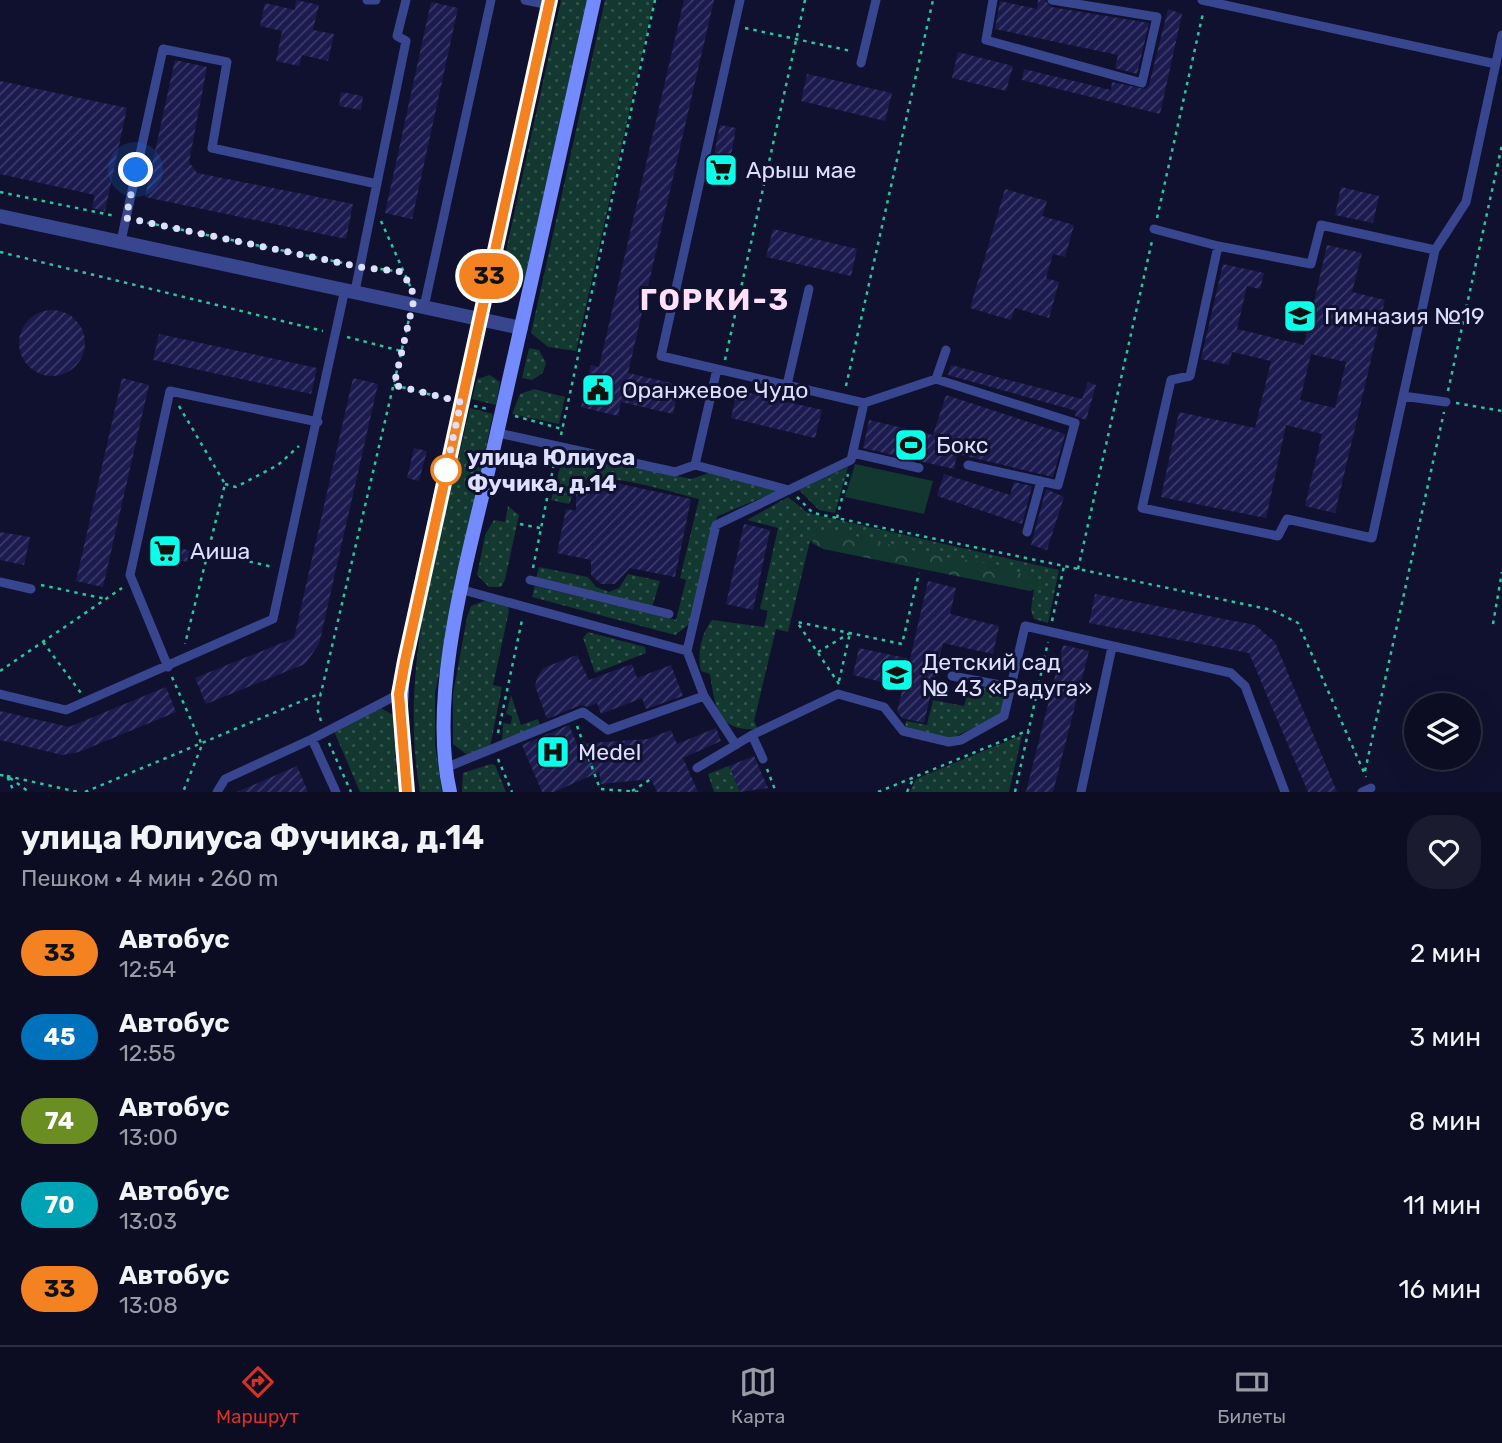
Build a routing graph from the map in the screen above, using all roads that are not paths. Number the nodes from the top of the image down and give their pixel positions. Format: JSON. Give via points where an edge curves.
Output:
{"nodes":[{"id":1,"x":366,"y":0,"type":"edge"},
{"id":2,"x":376,"y":0,"type":"edge"},
{"id":3,"x":405,"y":0,"type":"edge"},
{"id":4,"x":491,"y":0,"type":"edge"},
{"id":5,"x":525,"y":0,"type":"edge"},
{"id":6,"x":594,"y":0,"type":"edge"},
{"id":7,"x":740,"y":0,"type":"edge"},
{"id":8,"x":876,"y":0,"type":"edge"},
{"id":9,"x":993,"y":0,"type":"edge"},
{"id":10,"x":1052,"y":0,"type":"edge"},
{"id":11,"x":1204,"y":0,"type":"edge"},
{"id":12,"x":549,"y":3,"type":"edge"},
{"id":13,"x":1502,"y":35,"type":"edge"},
{"id":14,"x":862,"y":58,"type":"road end"},
{"id":15,"x":1496,"y":64,"type":"junction"},
{"id":16,"x":377,"y":184,"type":"junction"},
{"id":17,"x":0,"y":216,"type":"edge"},
{"id":18,"x":1154,"y":229,"type":"road end"},
{"id":19,"x":121,"y":241,"type":"junction"},
{"id":20,"x":1218,"y":246,"type":"junction"},
{"id":21,"x":1435,"y":250,"type":"junction"},
{"id":22,"x":809,"y":289,"type":"dead end"},
{"id":23,"x":350,"y":290,"type":"junction"},
{"id":24,"x":419,"y":305,"type":"junction"},
{"id":25,"x":479,"y":319,"type":"junction"},
{"id":26,"x":521,"y":328,"type":"junction"},
{"id":27,"x":946,"y":350,"type":"dead end"},
{"id":28,"x":720,"y":370,"type":"junction"},
{"id":29,"x":936,"y":379,"type":"junction"},
{"id":30,"x":787,"y":385,"type":"junction"},
{"id":31,"x":1403,"y":396,"type":"junction"},
{"id":32,"x":1446,"y":402,"type":"road end"},
{"id":33,"x":864,"y":403,"type":"junction"},
{"id":34,"x":317,"y":426,"type":"junction"},
{"id":35,"x":498,"y":433,"type":"junction"},
{"id":36,"x":852,"y":456,"type":"junction"},
{"id":37,"x":695,"y":465,"type":"junction"},
{"id":38,"x":968,"y":465,"type":"dead end"},
{"id":39,"x":919,"y":468,"type":"dead end"},
{"id":40,"x":1041,"y":481,"type":"junction"},
{"id":41,"x":789,"y":490,"type":"junction"},
{"id":42,"x":1027,"y":532,"type":"dead end"},
{"id":43,"x":530,"y":580,"type":"road end"},
{"id":44,"x":0,"y":582,"type":"edge"},
{"id":45,"x":31,"y":589,"type":"road end"},
{"id":46,"x":463,"y":590,"type":"junction"},
{"id":47,"x":669,"y":614,"type":"dead end"},
{"id":48,"x":1112,"y":647,"type":"junction"},
{"id":49,"x":687,"y":651,"type":"junction"},
{"id":50,"x":168,"y":667,"type":"junction"},
{"id":51,"x":952,"y":676,"type":"dead end"},
{"id":52,"x":1011,"y":687,"type":"junction"},
{"id":53,"x":0,"y":694,"type":"edge"},
{"id":54,"x":399,"y":694,"type":"junction"},
{"id":55,"x":704,"y":696,"type":"junction"},
{"id":56,"x":752,"y":735,"type":"junction"},
{"id":57,"x":312,"y":739,"type":"junction"},
{"id":58,"x":736,"y":745,"type":"junction"},
{"id":59,"x":763,"y":759,"type":"road end"},
{"id":60,"x":445,"y":768,"type":"junction"},
{"id":61,"x":696,"y":768,"type":"dead end"},
{"id":62,"x":217,"y":792,"type":"edge"},
{"id":63,"x":336,"y":792,"type":"edge"},
{"id":64,"x":407,"y":792,"type":"edge"},
{"id":65,"x":450,"y":792,"type":"edge"},
{"id":66,"x":1081,"y":792,"type":"edge"},
{"id":67,"x":1285,"y":792,"type":"edge"}],
"edges":[{"from":1,"to":2,"type":"lane"},
{"from":3,"to":16,"type":"lane","via":[[397,36],[406,41]]},
{"from":4,"to":24,"type":"lane"},
{"from":5,"to":12,"type":"lane"},
{"from":6,"to":26,"type":"main road"},
{"from":7,"to":28,"type":"lane","via":[[661,356]]},
{"from":8,"to":14,"type":"lane"},
{"from":9,"to":10,"type":"lane","via":[[986,40],[1142,83],[1157,17]]},
{"from":11,"to":15,"type":"lane"},
{"from":12,"to":25,"type":"main road"},
{"from":13,"to":15,"type":"lane"},
{"from":15,"to":21,"type":"lane","via":[[1466,202]]},
{"from":16,"to":19,"type":"lane","via":[[212,148],[227,62],[163,49]]},
{"from":16,"to":23,"type":"lane","via":[[360,267]]},
{"from":17,"to":19,"type":"street"},
{"from":18,"to":20,"type":"lane"},
{"from":19,"to":23,"type":"street"},
{"from":20,"to":21,"type":"lane","via":[[1311,264],[1321,225]]},
{"from":20,"to":31,"type":"lane","via":[[1190,376],[1171,380],[1142,508],[1278,536],[1287,519],[1372,537]]},
{"from":21,"to":31,"type":"lane"},
{"from":22,"to":30,"type":"lane"},
{"from":23,"to":24,"type":"street"},
{"from":23,"to":34,"type":"lane"},
{"from":24,"to":25,"type":"street"},
{"from":25,"to":26,"type":"street"},
{"from":25,"to":54,"type":"main road"},
{"from":26,"to":35,"type":"main road"},
{"from":27,"to":29,"type":"lane"},
{"from":28,"to":30,"type":"lane"},
{"from":28,"to":37,"type":"lane"},
{"from":29,"to":33,"type":"lane"},
{"from":29,"to":40,"type":"lane","via":[[1075,423],[1058,485]]},
{"from":30,"to":33,"type":"lane"},
{"from":31,"to":32,"type":"lane"},
{"from":33,"to":36,"type":"lane"},
{"from":34,"to":50,"type":"lane","via":[[273,619]]},
{"from":34,"to":50,"type":"lane","via":[[170,391],[130,575]]},
{"from":35,"to":37,"type":"lane","via":[[675,472]]},
{"from":35,"to":46,"type":"main road"},
{"from":36,"to":39,"type":"lane"},
{"from":36,"to":41,"type":"lane"},
{"from":37,"to":41,"type":"lane"},
{"from":38,"to":40,"type":"lane"},
{"from":40,"to":42,"type":"lane"},
{"from":41,"to":49,"type":"lane","via":[[716,525]]},
{"from":43,"to":47,"type":"lane"},
{"from":44,"to":45,"type":"lane"},
{"from":46,"to":49,"type":"lane"},
{"from":46,"to":60,"type":"main road","via":[[443,695]]},
{"from":48,"to":52,"type":"lane","via":[[1025,626]]},
{"from":48,"to":66,"type":"lane"},
{"from":48,"to":67,"type":"lane","via":[[1231,673],[1245,686]]},
{"from":49,"to":55,"type":"lane"},
{"from":50,"to":53,"type":"lane","via":[[66,710]]},
{"from":51,"to":52,"type":"lane"},
{"from":52,"to":56,"type":"lane","via":[[999,722],[961,740],[949,742],[903,731],[884,707],[838,694]]},
{"from":54,"to":57,"type":"lane"},
{"from":54,"to":64,"type":"main road"},
{"from":55,"to":58,"type":"lane"},
{"from":55,"to":60,"type":"lane","via":[[608,730],[583,712]]},
{"from":56,"to":58,"type":"lane"},
{"from":56,"to":59,"type":"lane"},
{"from":57,"to":62,"type":"lane","via":[[225,779]]},
{"from":57,"to":63,"type":"lane"},
{"from":58,"to":61,"type":"lane"},
{"from":60,"to":65,"type":"main road"}]}
